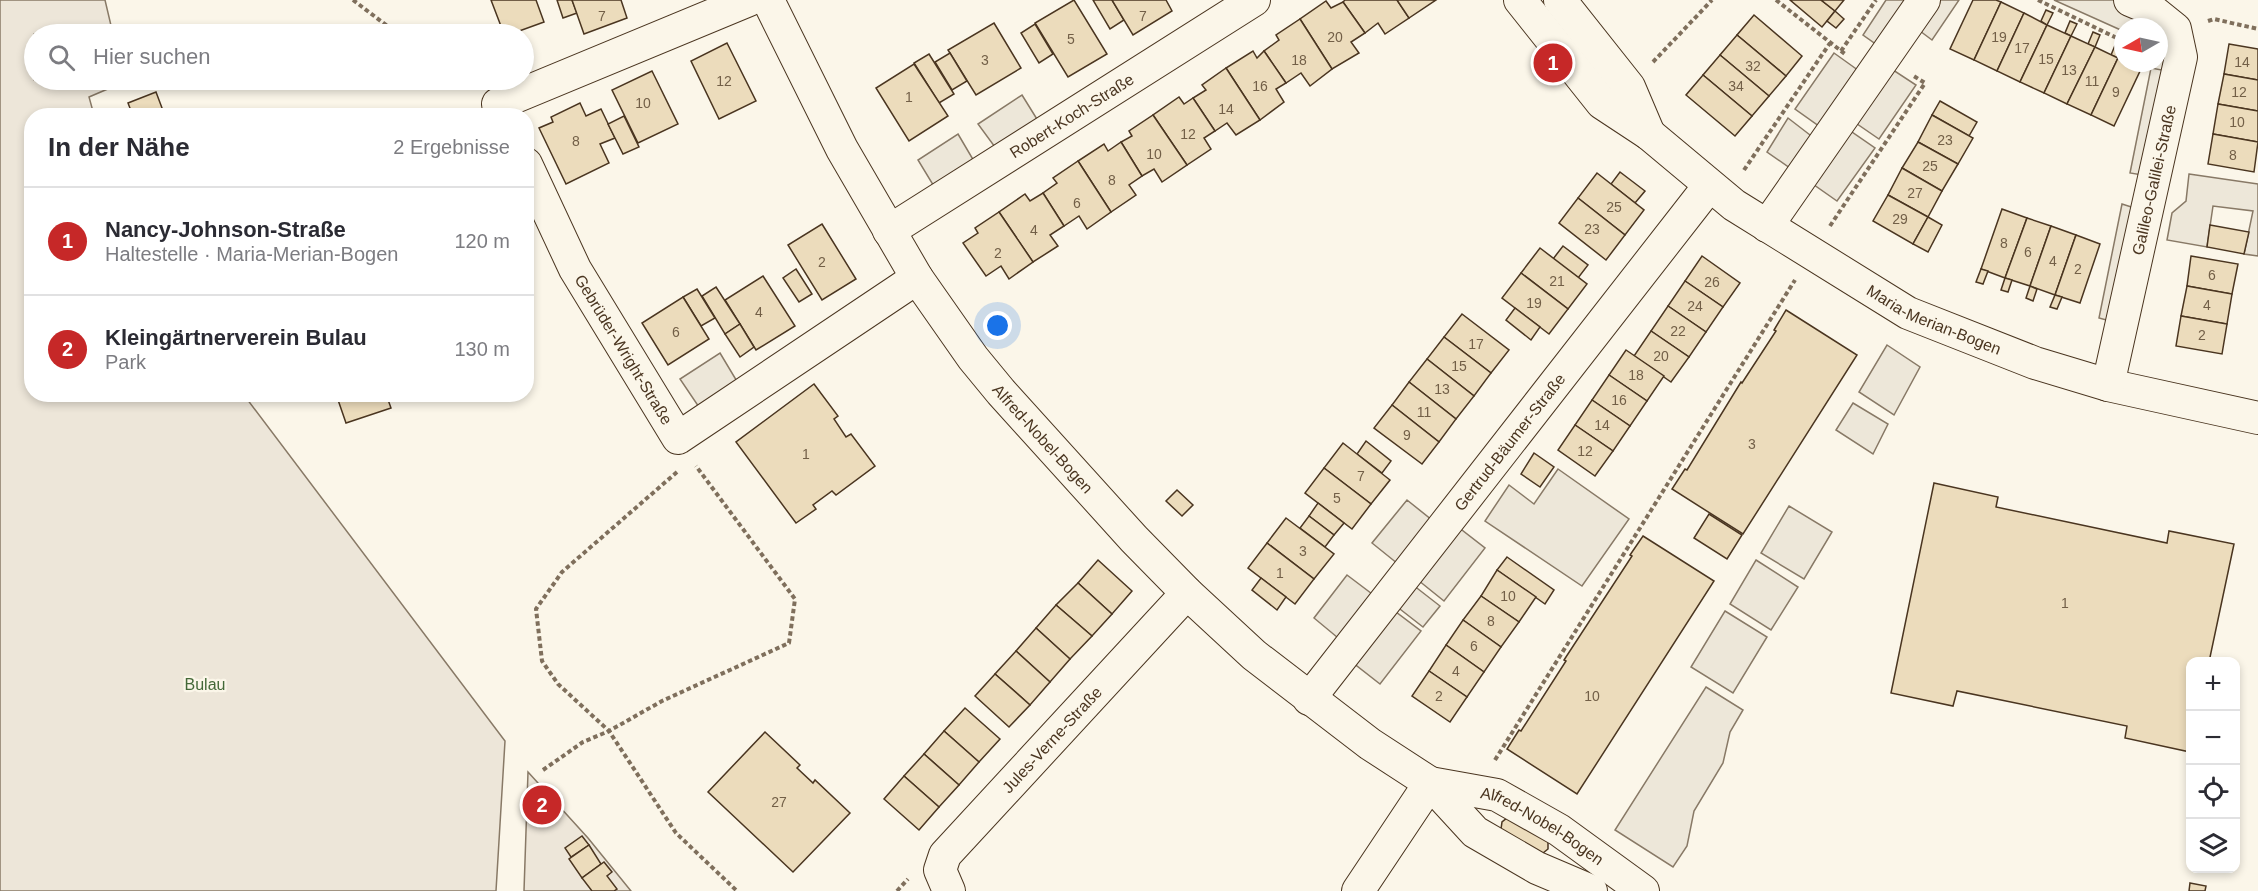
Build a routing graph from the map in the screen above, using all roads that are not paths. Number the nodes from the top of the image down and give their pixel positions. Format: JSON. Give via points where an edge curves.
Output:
{"nodes":[{"id":1,"x":749,"y":0,"type":"edge"},
{"id":2,"x":768,"y":0,"type":"edge"},
{"id":3,"x":1254,"y":0,"type":"edge"},
{"id":4,"x":1520,"y":0,"type":"edge"},
{"id":5,"x":1560,"y":0,"type":"edge"},
{"id":6,"x":1924,"y":0,"type":"edge"},
{"id":7,"x":2130,"y":0,"type":"edge"},
{"id":8,"x":534,"y":89,"type":"edge"},
{"id":9,"x":532,"y":90,"type":"edge"},
{"id":10,"x":500,"y":108,"type":"edge"},
{"id":11,"x":1649,"y":134,"type":"junction"},
{"id":12,"x":534,"y":181,"type":"edge"},
{"id":13,"x":1717,"y":192,"type":"junction"},
{"id":14,"x":1767,"y":226,"type":"junction"},
{"id":15,"x":889,"y":231,"type":"junction"},
{"id":16,"x":916,"y":279,"type":"junction"},
{"id":17,"x":2108,"y":384,"type":"junction"},
{"id":18,"x":2258,"y":418,"type":"edge"},
{"id":19,"x":1187,"y":593,"type":"junction"},
{"id":20,"x":1309,"y":699,"type":"junction"},
{"id":21,"x":1430,"y":783,"type":"junction"},
{"id":22,"x":949,"y":891,"type":"edge"},
{"id":23,"x":1358,"y":891,"type":"edge"},
{"id":24,"x":1591,"y":891,"type":"edge"},
{"id":25,"x":1643,"y":891,"type":"edge"}],
"edges":[{"from":1,"to":8,"type":"street"},
{"from":2,"to":15,"type":"street","name":"Alfred-Nobel-Bogen","via":[[842,149]]},
{"from":3,"to":15,"type":"street","name":"Robert-Koch-Straße"},
{"from":4,"to":11,"type":"street","name":"Maria-Merian-Bogen","via":[[1602,104]]},
{"from":5,"to":11,"type":"street","name":"Maria-Merian-Bogen","via":[[1629,87]]},
{"from":6,"to":14,"type":"street"},
{"from":7,"to":17,"type":"street","name":"Galileo-Galilei-Straße","via":[[2149,8],[2175,29],[2181,57]]},
{"from":9,"to":10,"type":"street","via":[[498,104]]},
{"from":11,"to":13,"type":"street","name":"Maria-Merian-Bogen"},
{"from":12,"to":16,"type":"street","name":"Gebrüder-Wright-Straße","via":[[575,269],[685,449]]},
{"from":13,"to":14,"type":"street","name":"Maria-Merian-Bogen"},
{"from":13,"to":20,"type":"street","name":"Gertrud-Bäumer-Straße"},
{"from":14,"to":17,"type":"street","name":"Maria-Merian-Bogen","via":[[1908,313],[2035,363]]},
{"from":15,"to":16,"type":"street","name":"Alfred-Nobel-Bogen"},
{"from":16,"to":19,"type":"street","name":"Alfred-Nobel-Bogen","via":[[1001,392]]},
{"from":17,"to":18,"type":"street","name":"Maria-Merian-Bogen"},
{"from":19,"to":20,"type":"street","name":"Alfred-Nobel-Bogen"},
{"from":19,"to":22,"type":"street","name":"Jules-Verne-Straße","via":[[945,855],[940,870]]},
{"from":20,"to":21,"type":"street","name":"Alfred-Nobel-Bogen"},
{"from":21,"to":23,"type":"street"},
{"from":21,"to":24,"type":"street","name":"Alfred-Nobel-Bogen","via":[[1475,832],[1538,868]]},
{"from":21,"to":25,"type":"street","name":"Alfred-Nobel-Bogen","via":[[1497,795],[1559,830]]}]}
